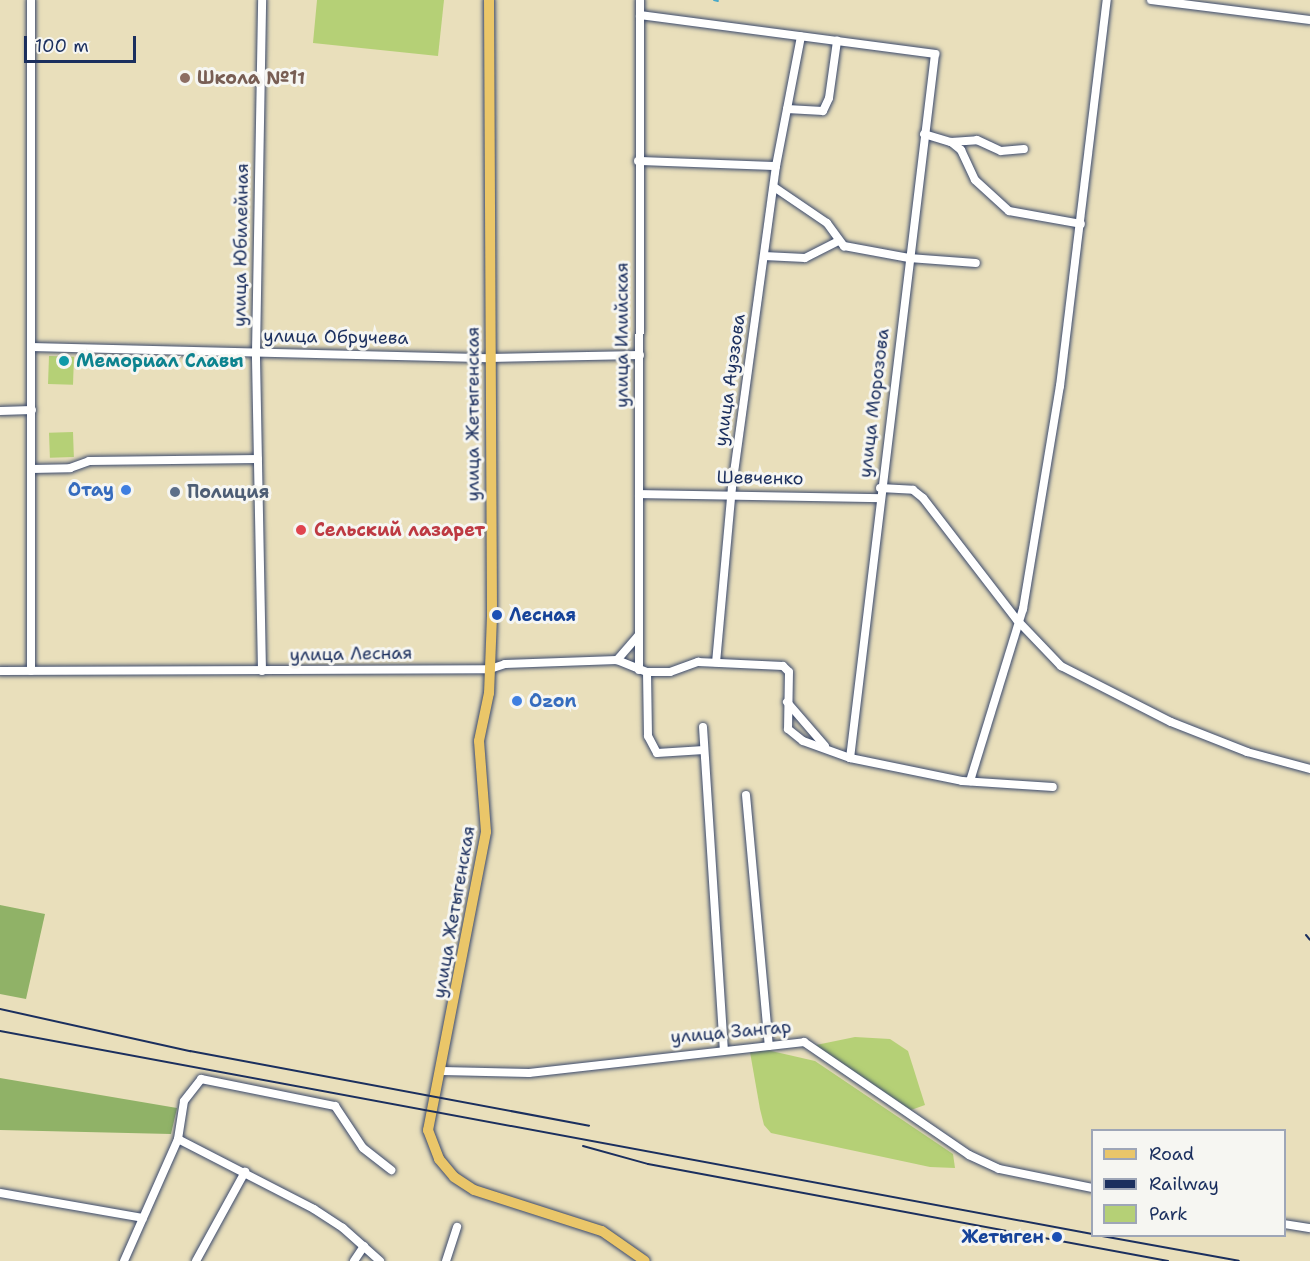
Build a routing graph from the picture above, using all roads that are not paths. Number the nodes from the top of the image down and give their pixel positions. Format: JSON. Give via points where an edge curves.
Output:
{"nodes":[{"id":1,"x":31,"y":0,"type":"edge"},
{"id":2,"x":262,"y":0,"type":"edge"},
{"id":3,"x":489,"y":0,"type":"edge"},
{"id":4,"x":640,"y":0,"type":"edge"},
{"id":5,"x":1107,"y":0,"type":"edge"},
{"id":6,"x":1151,"y":0,"type":"edge"},
{"id":7,"x":640,"y":15,"type":"junction"},
{"id":8,"x":1310,"y":20,"type":"edge"},
{"id":9,"x":801,"y":36,"type":"junction"},
{"id":10,"x":837,"y":40,"type":"junction"},
{"id":11,"x":787,"y":109,"type":"junction"},
{"id":12,"x":924,"y":134,"type":"junction"},
{"id":13,"x":951,"y":142,"type":"junction"},
{"id":14,"x":1024,"y":149,"type":"dead end"},
{"id":15,"x":638,"y":161,"type":"junction"},
{"id":16,"x":776,"y":166,"type":"junction"},
{"id":17,"x":774,"y":187,"type":"junction"},
{"id":18,"x":1081,"y":224,"type":"junction"},
{"id":19,"x":838,"y":241,"type":"junction"},
{"id":20,"x":764,"y":255,"type":"junction"},
{"id":21,"x":909,"y":258,"type":"junction"},
{"id":22,"x":976,"y":263,"type":"dead end"},
{"id":23,"x":31,"y":347,"type":"junction"},
{"id":24,"x":256,"y":352,"type":"junction"},
{"id":25,"x":639,"y":355,"type":"junction"},
{"id":26,"x":489,"y":358,"type":"junction"},
{"id":27,"x":32,"y":410,"type":"junction"},
{"id":28,"x":0,"y":411,"type":"edge"},
{"id":29,"x":258,"y":459,"type":"junction"},
{"id":30,"x":31,"y":469,"type":"junction"},
{"id":31,"x":880,"y":488,"type":"junction"},
{"id":32,"x":639,"y":494,"type":"junction"},
{"id":33,"x":732,"y":494,"type":"junction"},
{"id":34,"x":880,"y":498,"type":"junction"},
{"id":35,"x":1017,"y":620,"type":"junction"},
{"id":36,"x":638,"y":636,"type":"junction"},
{"id":37,"x":617,"y":660,"type":"junction"},
{"id":38,"x":716,"y":662,"type":"junction"},
{"id":39,"x":490,"y":669,"type":"junction"},
{"id":40,"x":0,"y":671,"type":"edge"},
{"id":41,"x":32,"y":671,"type":"junction"},
{"id":42,"x":262,"y":671,"type":"junction"},
{"id":43,"x":643,"y":671,"type":"junction"},
{"id":44,"x":787,"y":702,"type":"junction"},
{"id":45,"x":703,"y":728,"type":"dead end"},
{"id":46,"x":825,"y":746,"type":"junction"},
{"id":47,"x":704,"y":750,"type":"junction"},
{"id":48,"x":850,"y":758,"type":"junction"},
{"id":49,"x":1310,"y":769,"type":"edge"},
{"id":50,"x":970,"y":781,"type":"junction"},
{"id":51,"x":1053,"y":787,"type":"dead end"},
{"id":52,"x":746,"y":795,"type":"dead end"},
{"id":53,"x":769,"y":1046,"type":"junction"},
{"id":54,"x":724,"y":1049,"type":"junction"},
{"id":55,"x":442,"y":1071,"type":"junction"},
{"id":56,"x":178,"y":1139,"type":"junction"},
{"id":57,"x":391,"y":1170,"type":"dead end"},
{"id":58,"x":245,"y":1172,"type":"junction"},
{"id":59,"x":1091,"y":1188,"type":"edge"},
{"id":60,"x":0,"y":1193,"type":"edge"},
{"id":61,"x":143,"y":1218,"type":"junction"},
{"id":62,"x":1286,"y":1224,"type":"edge"},
{"id":63,"x":457,"y":1227,"type":"dead end"},
{"id":64,"x":1310,"y":1227,"type":"edge"},
{"id":65,"x":364,"y":1246,"type":"junction"},
{"id":66,"x":124,"y":1261,"type":"edge"},
{"id":67,"x":196,"y":1261,"type":"edge"},
{"id":68,"x":354,"y":1261,"type":"edge"},
{"id":69,"x":380,"y":1261,"type":"edge"},
{"id":70,"x":446,"y":1261,"type":"edge"},
{"id":71,"x":645,"y":1261,"type":"edge"}],
"edges":[{"from":1,"to":23,"type":"street"},
{"from":2,"to":24,"type":"street","name":"улица Юбилейная"},
{"from":3,"to":26,"type":"main road","name":"улица Жетыгенская"},
{"from":4,"to":7,"type":"street","name":"улица Илийская"},
{"from":5,"to":18,"type":"street","via":[[1095,77]]},
{"from":6,"to":8,"type":"street"},
{"from":7,"to":9,"type":"street"},
{"from":7,"to":15,"type":"street","name":"улица Илийская"},
{"from":9,"to":10,"type":"street"},
{"from":9,"to":11,"type":"street","name":"улица Ауэзова"},
{"from":10,"to":11,"type":"street","via":[[829,98],[823,111]]},
{"from":10,"to":12,"type":"street","name":"улица Морозова","via":[[935,54]]},
{"from":11,"to":16,"type":"street","name":"улица Ауэзова"},
{"from":12,"to":13,"type":"street"},
{"from":12,"to":21,"type":"street","name":"улица Морозова"},
{"from":13,"to":14,"type":"street","via":[[977,140],[1001,151]]},
{"from":13,"to":18,"type":"street","via":[[967,158],[983,190],[1009,211]]},
{"from":15,"to":16,"type":"street"},
{"from":15,"to":25,"type":"street","name":"улица Илийская"},
{"from":16,"to":17,"type":"street","name":"улица Ауэзова"},
{"from":17,"to":19,"type":"street","via":[[827,223]]},
{"from":17,"to":20,"type":"street","name":"улица Ауэзова"},
{"from":18,"to":35,"type":"street","via":[[1054,426],[1023,609]]},
{"from":19,"to":20,"type":"street","via":[[805,258]]},
{"from":19,"to":21,"type":"street","via":[[844,246]]},
{"from":20,"to":33,"type":"street","name":"улица Ауэзова"},
{"from":21,"to":22,"type":"street"},
{"from":21,"to":31,"type":"street","name":"улица Морозова"},
{"from":23,"to":24,"type":"street","name":"улица Обручева"},
{"from":23,"to":27,"type":"street"},
{"from":24,"to":26,"type":"street","name":"улица Обручева"},
{"from":24,"to":29,"type":"street","name":"улица Юбилейная"},
{"from":25,"to":26,"type":"street","name":"улица Обручева"},
{"from":25,"to":32,"type":"street","name":"улица Илийская"},
{"from":26,"to":39,"type":"main road","name":"улица Жетыгенская"},
{"from":27,"to":28,"type":"street"},
{"from":27,"to":30,"type":"street"},
{"from":29,"to":30,"type":"street","via":[[89,461],[70,468]]},
{"from":29,"to":42,"type":"street","name":"улица Юбилейная"},
{"from":30,"to":41,"type":"street"},
{"from":31,"to":34,"type":"street","name":"улица Морозова"},
{"from":31,"to":35,"type":"street","via":[[906,489],[923,498]]},
{"from":32,"to":33,"type":"street","name":"Шевченко"},
{"from":32,"to":36,"type":"street","name":"улица Илийская"},
{"from":33,"to":34,"type":"street","name":"Шевченко"},
{"from":33,"to":38,"type":"street","name":"улица Ауэзова"},
{"from":34,"to":48,"type":"street","name":"улица Морозова"},
{"from":35,"to":49,"type":"street","via":[[1061,666],[1102,690],[1246,752]]},
{"from":35,"to":50,"type":"street","via":[[989,728]]},
{"from":36,"to":37,"type":"street"},
{"from":36,"to":43,"type":"street","name":"улица Илийская"},
{"from":37,"to":39,"type":"street","name":"улица Лесная","via":[[505,664]]},
{"from":37,"to":43,"type":"street","name":"улица Лесная"},
{"from":38,"to":43,"type":"street","name":"улица Лесная","via":[[698,662],[670,672]]},
{"from":38,"to":44,"type":"street","via":[[786,667]]},
{"from":39,"to":42,"type":"street","name":"улица Лесная"},
{"from":39,"to":55,"type":"main road","name":"улица Жетыгенская","via":[[480,741],[486,832]]},
{"from":40,"to":41,"type":"street","name":"улица Лесная"},
{"from":41,"to":42,"type":"street","name":"улица Лесная"},
{"from":43,"to":47,"type":"street","name":"улица Илийская","via":[[648,736],[657,753]]},
{"from":44,"to":46,"type":"street"},
{"from":44,"to":46,"type":"street","via":[[788,729],[803,741]]},
{"from":45,"to":47,"type":"street"},
{"from":46,"to":48,"type":"street"},
{"from":47,"to":54,"type":"street"},
{"from":48,"to":50,"type":"street"},
{"from":50,"to":51,"type":"street"},
{"from":52,"to":53,"type":"street"},
{"from":53,"to":54,"type":"street","name":"улица Зангар"},
{"from":53,"to":59,"type":"street","name":"улица Зангар","via":[[804,1042],[969,1155],[999,1169]]},
{"from":54,"to":55,"type":"street","name":"улица Зангар","via":[[529,1073]]},
{"from":55,"to":71,"type":"main road","name":"улица Жетыгенская","via":[[428,1130],[439,1160],[454,1177],[481,1193],[602,1231]]},
{"from":56,"to":57,"type":"street","via":[[184,1101],[201,1079],[335,1106],[363,1148]]},
{"from":56,"to":58,"type":"street"},
{"from":56,"to":61,"type":"street"},
{"from":58,"to":65,"type":"street","via":[[314,1209]]},
{"from":58,"to":67,"type":"street"},
{"from":60,"to":61,"type":"street"},
{"from":61,"to":66,"type":"street"},
{"from":62,"to":64,"type":"street"},
{"from":63,"to":70,"type":"street"},
{"from":65,"to":68,"type":"street"},
{"from":65,"to":69,"type":"street"}]}
